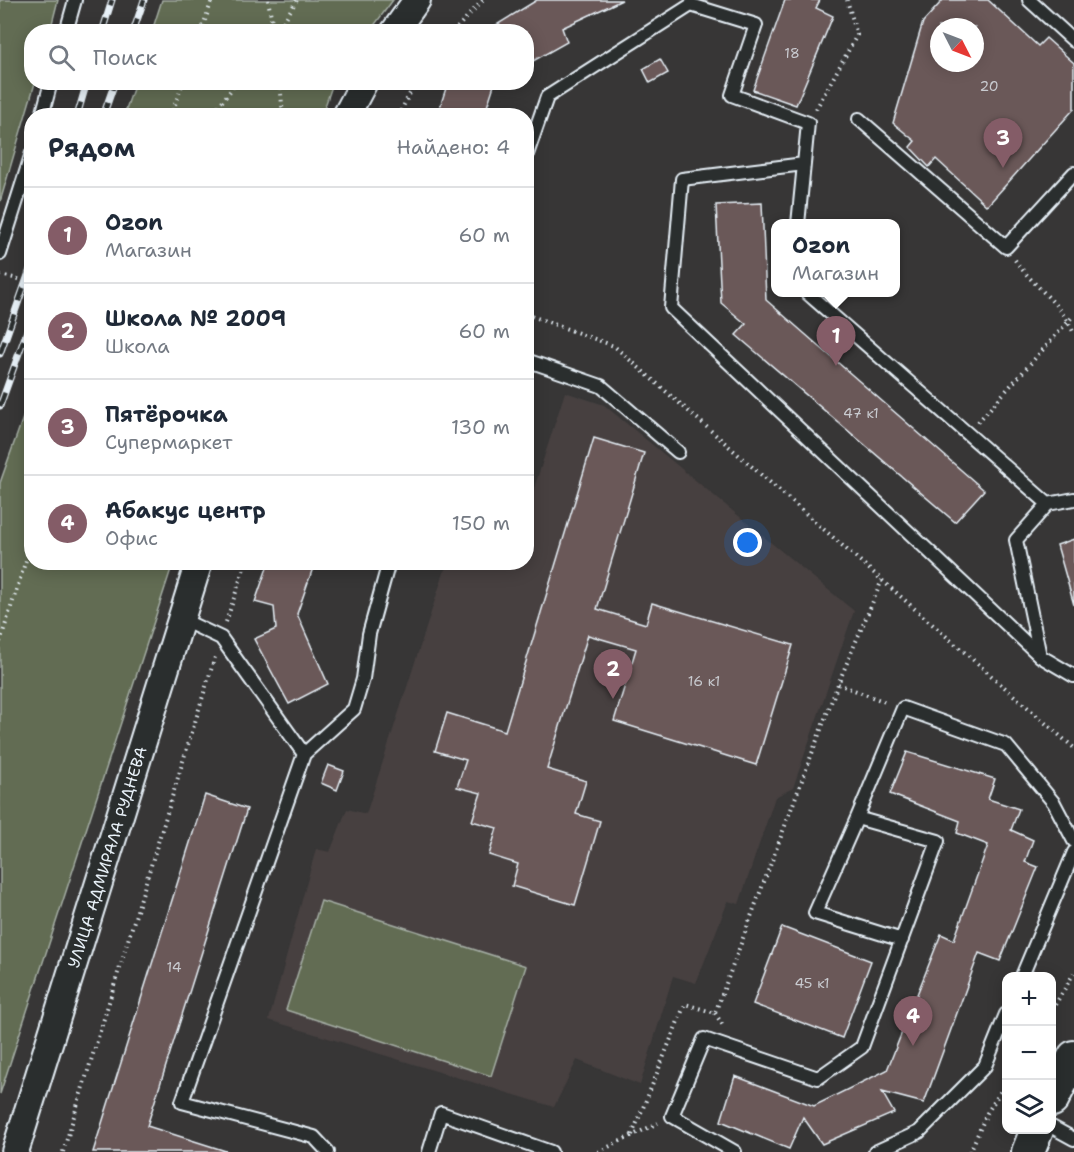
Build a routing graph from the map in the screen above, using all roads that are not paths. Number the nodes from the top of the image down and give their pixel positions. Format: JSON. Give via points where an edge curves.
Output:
{"nodes":[{"id":1,"x":75,"y":0,"type":"edge"},
{"id":2,"x":417,"y":0,"type":"edge"},
{"id":3,"x":1029,"y":0,"type":"edge"},
{"id":4,"x":68,"y":24,"type":"edge"},
{"id":5,"x":400,"y":24,"type":"edge"},
{"id":6,"x":1074,"y":41,"type":"edge"},
{"id":7,"x":49,"y":90,"type":"edge"},
{"id":8,"x":360,"y":90,"type":"edge"},
{"id":9,"x":44,"y":108,"type":"edge"},
{"id":10,"x":350,"y":108,"type":"edge"},
{"id":11,"x":859,"y":119,"type":"dead end"},
{"id":12,"x":534,"y":134,"type":"edge"},
{"id":13,"x":804,"y":164,"type":"junction"},
{"id":14,"x":1074,"y":173,"type":"edge"},
{"id":15,"x":24,"y":178,"type":"edge"},
{"id":16,"x":798,"y":219,"type":"edge"},
{"id":17,"x":0,"y":255,"type":"edge"},
{"id":18,"x":812,"y":297,"type":"edge"},
{"id":19,"x":534,"y":363,"type":"edge"},
{"id":20,"x":678,"y":452,"type":"dead end"},
{"id":21,"x":1074,"y":499,"type":"edge"},
{"id":22,"x":1048,"y":504,"type":"junction"},
{"id":23,"x":197,"y":570,"type":"edge"},
{"id":24,"x":387,"y":570,"type":"edge"},
{"id":25,"x":181,"y":620,"type":"junction"},
{"id":26,"x":1040,"y":656,"type":"junction"},
{"id":27,"x":1074,"y":676,"type":"edge"},
{"id":28,"x":304,"y":754,"type":"junction"},
{"id":29,"x":857,"y":818,"type":"junction"},
{"id":30,"x":1074,"y":841,"type":"edge"},
{"id":31,"x":1074,"y":852,"type":"edge"},
{"id":32,"x":902,"y":939,"type":"junction"},
{"id":33,"x":1024,"y":972,"type":"edge"},
{"id":34,"x":1002,"y":1024,"type":"edge"},
{"id":35,"x":1074,"y":1057,"type":"edge"},
{"id":36,"x":1056,"y":1092,"type":"edge"},
{"id":37,"x":1056,"y":1129,"type":"edge"},
{"id":38,"x":1035,"y":1134,"type":"edge"},
{"id":39,"x":1074,"y":1139,"type":"edge"},
{"id":40,"x":15,"y":1152,"type":"edge"},
{"id":41,"x":328,"y":1152,"type":"edge"},
{"id":42,"x":429,"y":1152,"type":"edge"},
{"id":43,"x":551,"y":1152,"type":"edge"},
{"id":44,"x":735,"y":1152,"type":"edge"},
{"id":45,"x":875,"y":1152,"type":"edge"},
{"id":46,"x":1028,"y":1152,"type":"edge"}],
"edges":[{"from":1,"to":4,"type":"lane"},
{"from":2,"to":5,"type":"street"},
{"from":3,"to":6,"type":"lane"},
{"from":7,"to":9,"type":"lane"},
{"from":8,"to":10,"type":"street"},
{"from":11,"to":14,"type":"lane","via":[[1006,247]]},
{"from":12,"to":13,"type":"lane","via":[[547,97],[691,5],[756,25],[732,95],[808,123]]},
{"from":13,"to":16,"type":"lane"},
{"from":13,"to":26,"type":"lane","via":[[682,178],[671,308]]},
{"from":15,"to":17,"type":"lane"},
{"from":18,"to":22,"type":"lane"},
{"from":19,"to":20,"type":"lane","via":[[601,386]]},
{"from":21,"to":22,"type":"lane"},
{"from":22,"to":26,"type":"lane","via":[[1016,540]]},
{"from":23,"to":25,"type":"street","name":"УЛИЦА АДМИРАЛА РУДНЕВА"},
{"from":24,"to":28,"type":"lane","via":[[354,709]]},
{"from":25,"to":28,"type":"lane","via":[[221,638]]},
{"from":25,"to":40,"type":"street","name":"УЛИЦА АДМИРАЛА РУДНЕВА"},
{"from":26,"to":27,"type":"lane"},
{"from":28,"to":41,"type":"lane","via":[[182,1102],[314,1137]]},
{"from":29,"to":30,"type":"lane","via":[[903,708],[1006,745],[1054,802]]},
{"from":29,"to":32,"type":"lane","via":[[938,842]]},
{"from":29,"to":32,"type":"lane","via":[[815,913]]},
{"from":31,"to":33,"type":"lane"},
{"from":32,"to":44,"type":"lane","via":[[862,1047],[818,1078],[704,1040],[672,1116]]},
{"from":34,"to":45,"type":"lane","via":[[985,1066],[919,1132]]},
{"from":35,"to":36,"type":"street"},
{"from":37,"to":39,"type":"lane"},
{"from":38,"to":46,"type":"street"},
{"from":42,"to":43,"type":"lane","via":[[441,1113]]}]}
